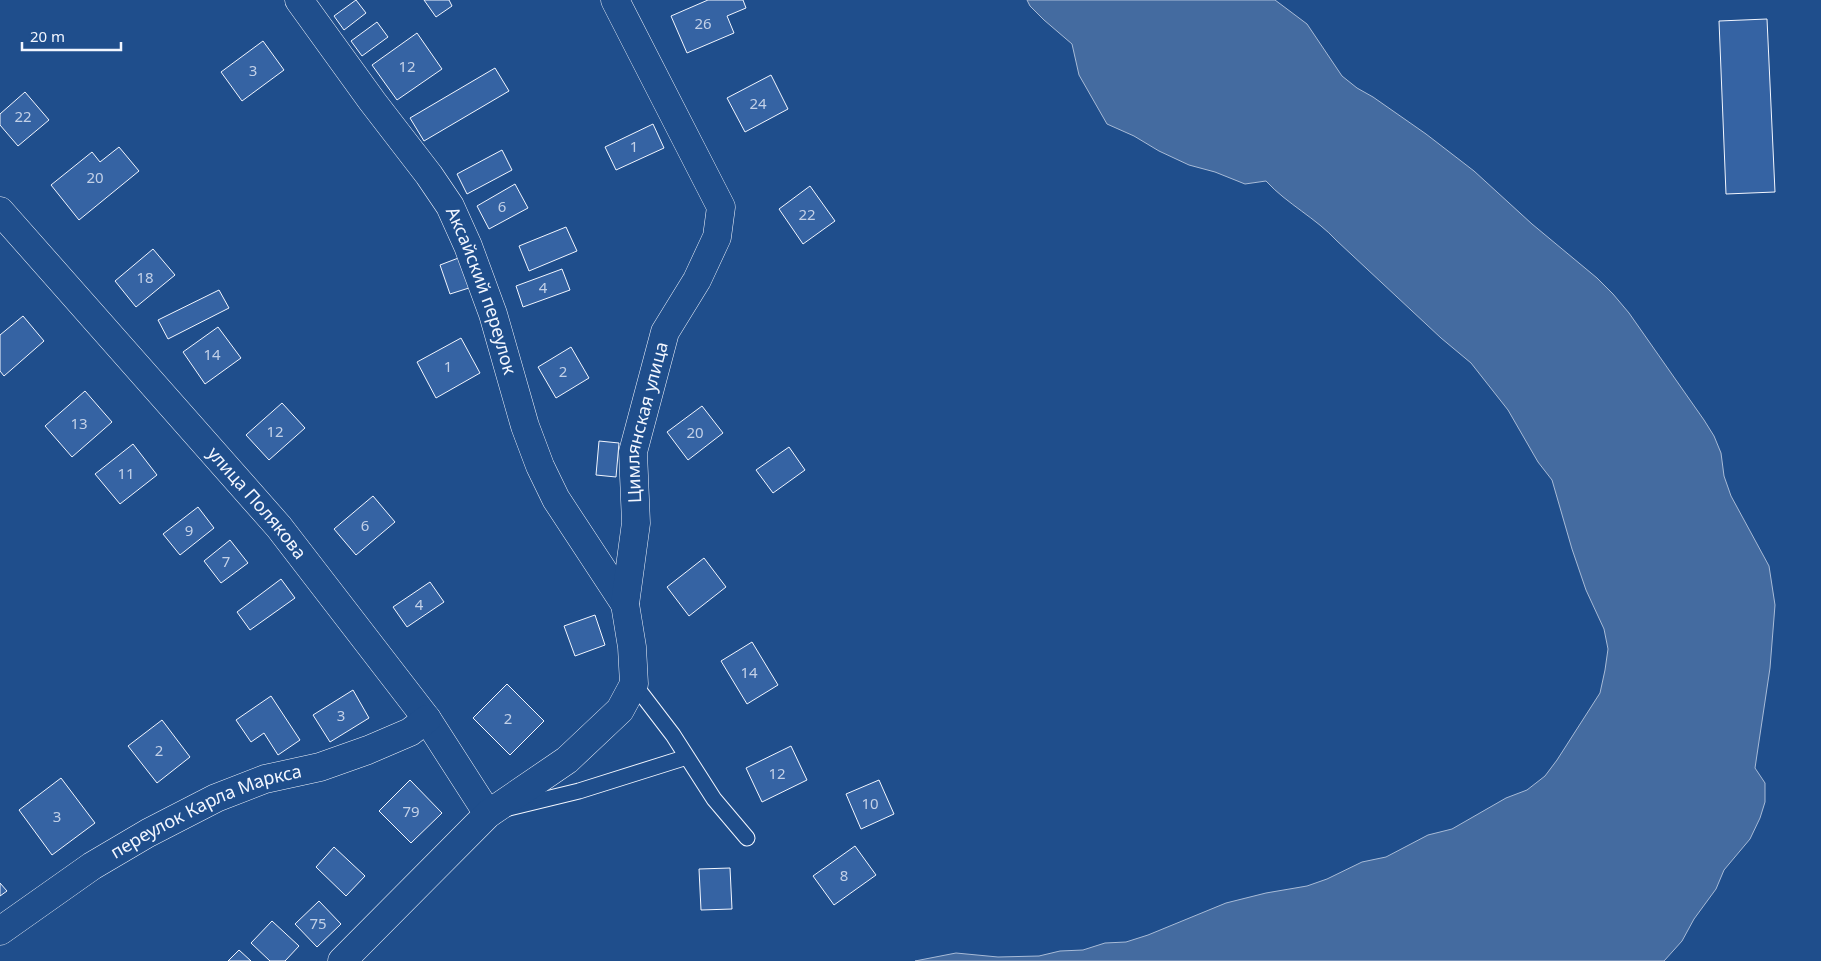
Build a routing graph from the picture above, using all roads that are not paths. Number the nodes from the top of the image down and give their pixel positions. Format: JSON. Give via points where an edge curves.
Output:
{"nodes":[{"id":1,"x":299,"y":0,"type":"edge"},
{"id":2,"x":615,"y":0,"type":"edge"},
{"id":3,"x":0,"y":211,"type":"edge"},
{"id":4,"x":625,"y":604,"type":"junction"},
{"id":5,"x":634,"y":684,"type":"junction"},
{"id":6,"x":427,"y":719,"type":"junction"},
{"id":7,"x":687,"y":757,"type":"junction"},
{"id":8,"x":488,"y":814,"type":"junction"},
{"id":9,"x":747,"y":838,"type":"dead end"},
{"id":10,"x":0,"y":931,"type":"edge"},
{"id":11,"x":342,"y":961,"type":"edge"}],
"edges":[{"from":1,"to":4,"type":"street","name":"Аксайский переулок","via":[[450,206],[493,314],[525,426],[540,466],[556,499]]},
{"from":2,"to":4,"type":"street","name":"Цимлянская улица","via":[[721,207],[717,237],[697,280],[665,332],[633,452],[636,523]]},
{"from":3,"to":6,"type":"street","name":"улица Полякова","via":[[279,527]]},
{"from":4,"to":5,"type":"street","name":"Цимлянская улица"},
{"from":5,"to":7,"type":"lane"},
{"from":5,"to":8,"type":"street","via":[[620,710],[567,760]]},
{"from":6,"to":8,"type":"street","name":"улица Полякова"},
{"from":6,"to":10,"type":"street","name":"переулок Карла Маркса","via":[[410,732],[368,750],[320,767],[265,779],[216,798],[92,866]]},
{"from":7,"to":8,"type":"lane","via":[[579,791]]},
{"from":7,"to":9,"type":"lane","via":[[714,799]]},
{"from":8,"to":11,"type":"street"}]}
